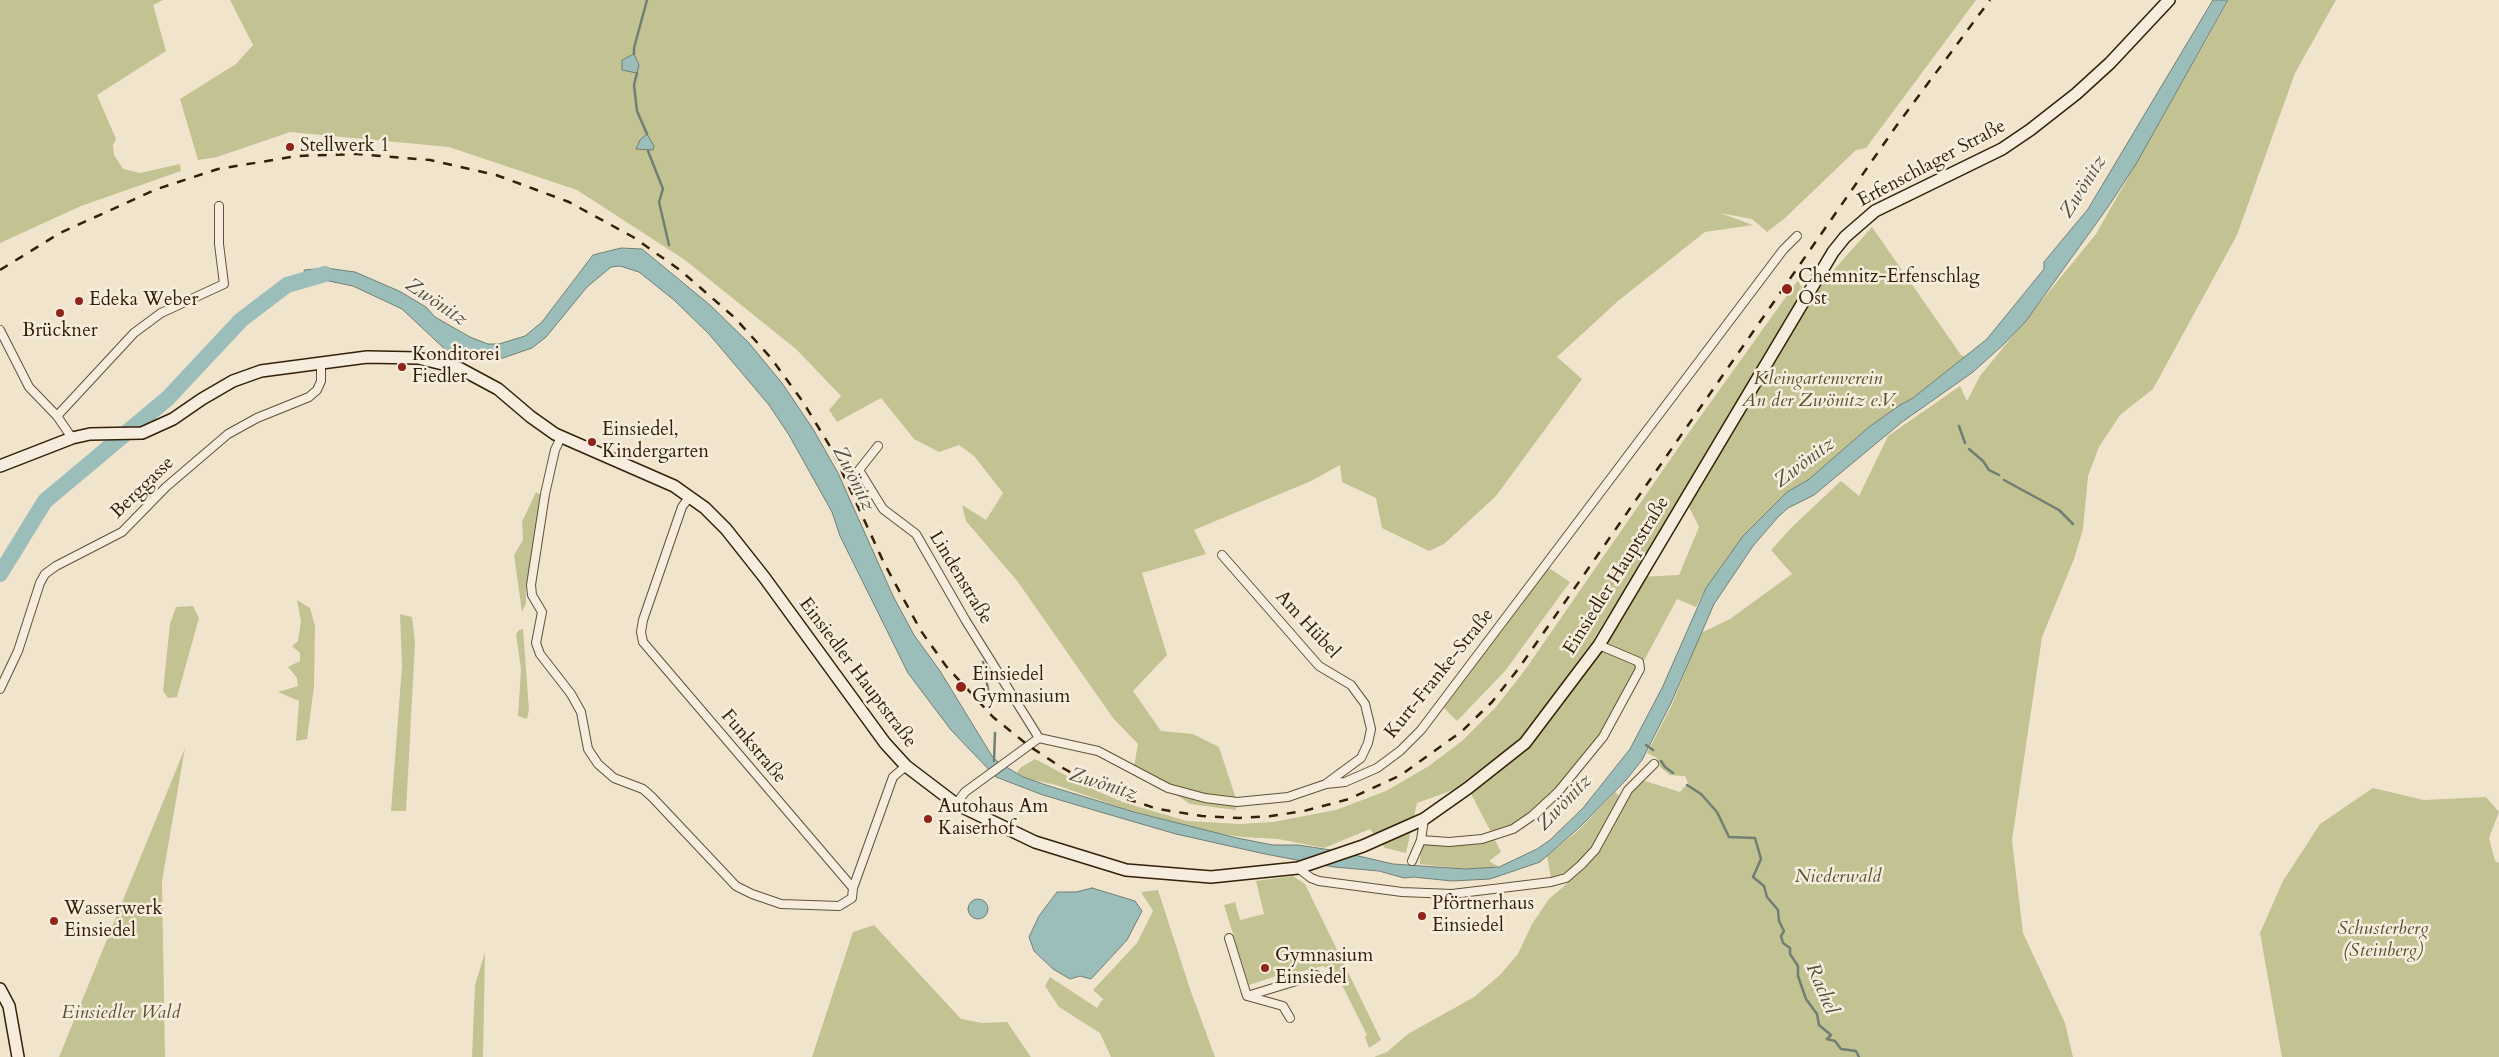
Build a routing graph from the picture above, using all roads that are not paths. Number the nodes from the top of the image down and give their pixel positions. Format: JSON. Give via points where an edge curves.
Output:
{"nodes":[{"id":1,"x":2169,"y":0,"type":"edge"},
{"id":2,"x":219,"y":206,"type":"dead end"},
{"id":3,"x":1797,"y":236,"type":"dead end"},
{"id":4,"x":0,"y":330,"type":"edge"},
{"id":5,"x":321,"y":362,"type":"junction"},
{"id":6,"x":57,"y":416,"type":"junction"},
{"id":7,"x":561,"y":437,"type":"junction"},
{"id":8,"x":72,"y":438,"type":"junction"},
{"id":9,"x":1719,"y":442,"type":"joint"},
{"id":10,"x":878,"y":446,"type":"dead end"},
{"id":11,"x":0,"y":466,"type":"edge"},
{"id":12,"x":690,"y":496,"type":"junction"},
{"id":13,"x":1222,"y":554,"type":"dead end"},
{"id":14,"x":1599,"y":645,"type":"junction"},
{"id":15,"x":0,"y":689,"type":"edge"},
{"id":16,"x":1039,"y":738,"type":"junction"},
{"id":17,"x":1654,"y":764,"type":"dead end"},
{"id":18,"x":906,"y":766,"type":"junction"},
{"id":19,"x":1326,"y":784,"type":"junction"},
{"id":20,"x":956,"y":804,"type":"junction"},
{"id":21,"x":1424,"y":819,"type":"junction"},
{"id":22,"x":1421,"y":840,"type":"junction"},
{"id":23,"x":1412,"y":861,"type":"dead end"},
{"id":24,"x":1298,"y":868,"type":"junction"},
{"id":25,"x":853,"y":888,"type":"junction"},
{"id":26,"x":1229,"y":938,"type":"dead end"},
{"id":27,"x":1316,"y":975,"type":"dead end"},
{"id":28,"x":0,"y":989,"type":"edge"},
{"id":29,"x":1248,"y":996,"type":"junction"},
{"id":30,"x":1290,"y":1018,"type":"dead end"},
{"id":31,"x":18,"y":1057,"type":"edge"}],
"edges":[{"from":1,"to":9,"type":"main road","name":"Erfenschlager Straße","via":[[2110,63],[2030,130],[2002,149],[1875,211],[1845,237]]},
{"from":2,"to":6,"type":"street","via":[[224,284],[161,313],[134,333]]},
{"from":3,"to":19,"type":"street","name":"Kurt-Franke-Straße","via":[[1783,250],[1421,730],[1377,768],[1345,782]]},
{"from":4,"to":6,"type":"street","via":[[29,387]]},
{"from":5,"to":7,"type":"main road","name":"Einsiedler Hauptstraße","via":[[367,357],[418,358],[459,368],[498,389],[530,417]]},
{"from":5,"to":8,"type":"main road","name":"Einsiedler Hauptstraße","via":[[261,371],[233,381],[173,419],[142,433],[90,434]]},
{"from":5,"to":15,"type":"street","name":"Berggasse","via":[[321,381],[309,397],[257,418],[228,434],[178,476],[122,532],[45,574],[18,651]]},
{"from":6,"to":8,"type":"street"},
{"from":7,"to":12,"type":"main road","name":"Einsiedler Hauptstraße","via":[[648,474]]},
{"from":7,"to":25,"type":"street","via":[[545,494],[531,586],[532,595],[542,612],[536,643],[540,654],[571,694],[580,712],[588,749],[598,764],[614,778],[652,796],[736,886],[782,904],[839,906],[852,898]]},
{"from":8,"to":11,"type":"main road","name":"Einsiedler Hauptstraße"},
{"from":9,"to":14,"type":"main road","name":"Einsiedler Hauptstraße"},
{"from":10,"to":16,"type":"street","name":"Lindenstraße","via":[[859,470],[883,509],[916,534]]},
{"from":12,"to":18,"type":"main road","name":"Einsiedler Hauptstraße","via":[[726,529],[885,743]]},
{"from":12,"to":25,"type":"street","name":"Funkstraße","via":[[682,507],[643,620],[643,642]]},
{"from":13,"to":19,"type":"street","name":"Am Hübel","via":[[1319,666],[1351,685],[1365,704],[1371,729],[1361,758]]},
{"from":14,"to":21,"type":"main road","name":"Einsiedler Hauptstraße","via":[[1524,743]]},
{"from":14,"to":22,"type":"street","via":[[1639,662],[1640,669],[1603,738],[1558,792],[1512,829],[1482,839]]},
{"from":16,"to":19,"type":"street","name":"Kurt-Franke-Straße","via":[[1098,751],[1168,788],[1205,798],[1237,802],[1288,797]]},
{"from":16,"to":20,"type":"street","via":[[965,792]]},
{"from":17,"to":24,"type":"street","via":[[1628,790],[1595,850],[1566,878],[1452,894],[1402,892],[1320,882]]},
{"from":18,"to":20,"type":"main road","name":"Einsiedler Hauptstraße"},
{"from":18,"to":25,"type":"street","via":[[894,777]]},
{"from":20,"to":24,"type":"main road","name":"Einsiedler Hauptstraße","via":[[1035,842],[1126,870],[1211,876]]},
{"from":21,"to":22,"type":"street"},
{"from":21,"to":24,"type":"main road","name":"Einsiedler Hauptstraße","via":[[1364,846]]},
{"from":22,"to":23,"type":"street"},
{"from":26,"to":29,"type":"street"},
{"from":27,"to":29,"type":"street"},
{"from":28,"to":31,"type":"main road","via":[[9,1006]]},
{"from":29,"to":30,"type":"street","via":[[1283,1006]]}]}
